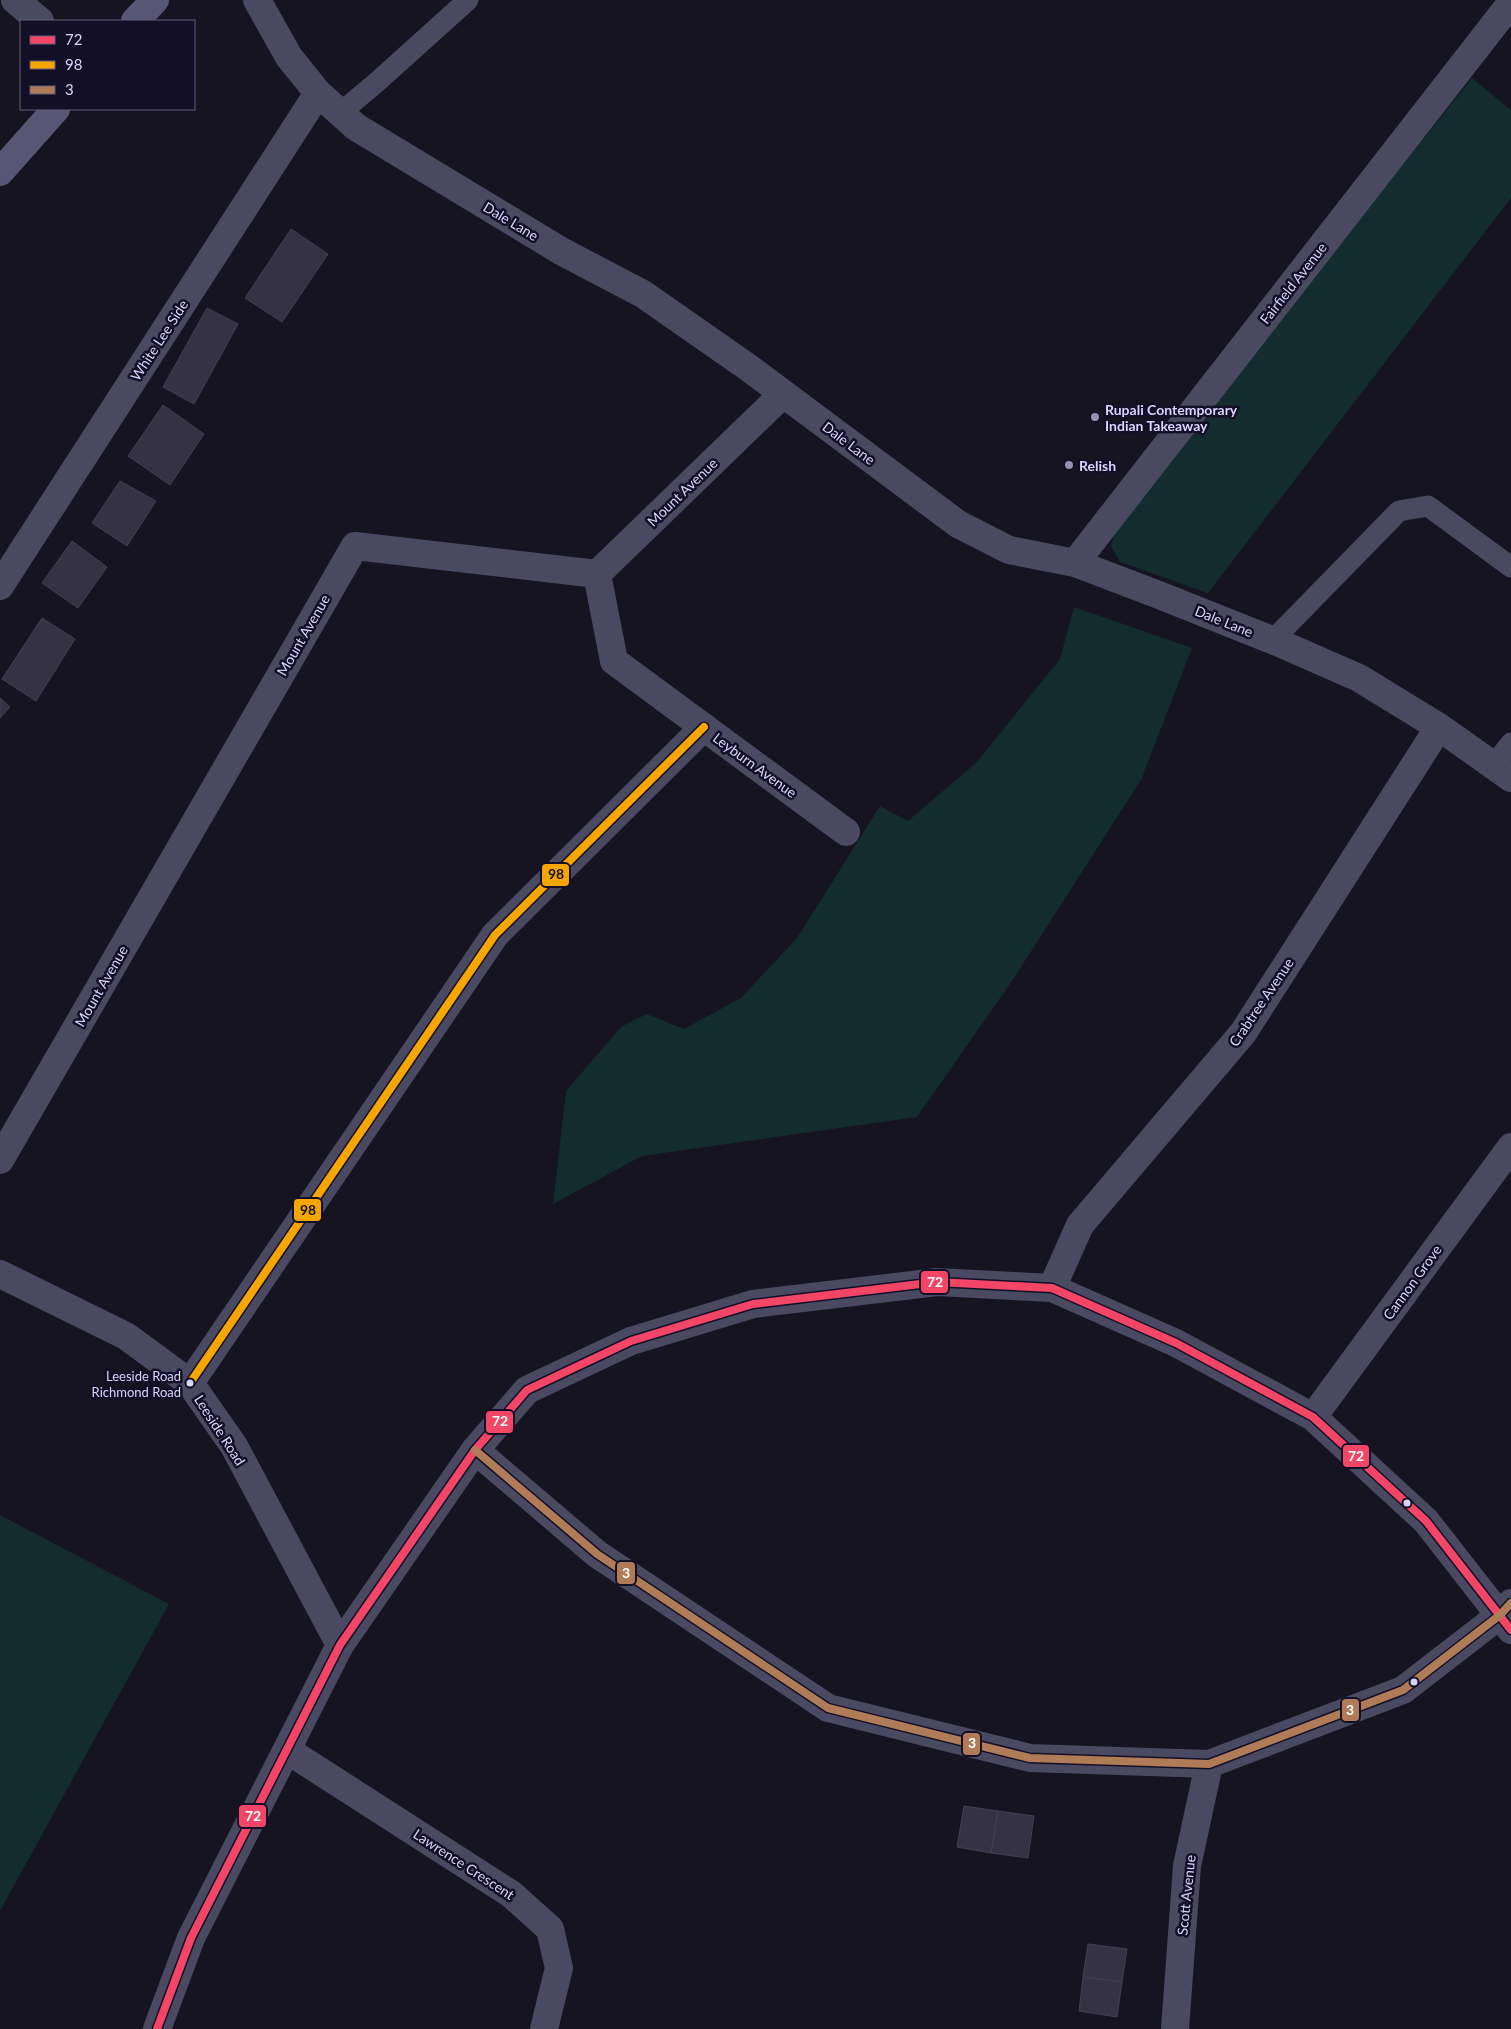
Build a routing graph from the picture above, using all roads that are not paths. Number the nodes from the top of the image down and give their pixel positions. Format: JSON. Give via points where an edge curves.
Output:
{"nodes":[{"id":1,"x":16,"y":0,"type":"edge"},
{"id":2,"x":155,"y":0,"type":"edge"},
{"id":3,"x":257,"y":0,"type":"edge"},
{"id":4,"x":468,"y":0,"type":"edge"},
{"id":5,"x":1511,"y":3,"type":"edge"},
{"id":6,"x":39,"y":20,"type":"edge"},
{"id":7,"x":136,"y":20,"type":"edge"},
{"id":8,"x":318,"y":93,"type":"junction"},
{"id":9,"x":55,"y":110,"type":"edge"},
{"id":10,"x":340,"y":113,"type":"junction"},
{"id":11,"x":0,"y":172,"type":"edge"},
{"id":12,"x":783,"y":394,"type":"junction"},
{"id":13,"x":1075,"y":563,"type":"junction"},
{"id":14,"x":1511,"y":567,"type":"edge"},
{"id":15,"x":597,"y":574,"type":"junction"},
{"id":16,"x":0,"y":586,"type":"edge"},
{"id":17,"x":1273,"y":640,"type":"junction"},
{"id":18,"x":704,"y":727,"type":"junction"},
{"id":19,"x":1438,"y":727,"type":"junction"},
{"id":20,"x":1511,"y":743,"type":"edge"},
{"id":21,"x":1502,"y":772,"type":"edge"},
{"id":22,"x":846,"y":832,"type":"dead end"},
{"id":23,"x":1511,"y":1147,"type":"edge"},
{"id":24,"x":0,"y":1160,"type":"edge"},
{"id":25,"x":0,"y":1274,"type":"edge"},
{"id":26,"x":1052,"y":1288,"type":"junction"},
{"id":27,"x":190,"y":1383,"type":"junction"},
{"id":28,"x":1313,"y":1417,"type":"junction"},
{"id":29,"x":475,"y":1450,"type":"junction"},
{"id":30,"x":1507,"y":1616,"type":"edge"},
{"id":31,"x":340,"y":1645,"type":"junction"},
{"id":32,"x":287,"y":1750,"type":"junction"},
{"id":33,"x":1210,"y":1764,"type":"junction"},
{"id":34,"x":157,"y":2029,"type":"edge"},
{"id":35,"x":544,"y":2029,"type":"edge"},
{"id":36,"x":1175,"y":2029,"type":"edge"}],
"edges":[{"from":1,"to":6,"type":"street"},
{"from":2,"to":7,"type":"main road"},
{"from":3,"to":8,"type":"street","name":"Dale Lane","via":[[289,57]]},
{"from":4,"to":10,"type":"lane"},
{"from":5,"to":13,"type":"street","name":"Fairfield Avenue"},
{"from":8,"to":10,"type":"street","name":"Dale Lane"},
{"from":8,"to":16,"type":"street","name":"White Lee Side"},
{"from":9,"to":11,"type":"main road"},
{"from":10,"to":12,"type":"street","name":"Dale Lane","via":[[356,127],[561,251],[643,294]]},
{"from":12,"to":13,"type":"street","name":"Dale Lane","via":[[958,524],[1009,550]]},
{"from":12,"to":15,"type":"street","name":"Mount Avenue"},
{"from":13,"to":17,"type":"street","name":"Dale Lane"},
{"from":14,"to":17,"type":"lane","via":[[1428,506],[1399,511]]},
{"from":15,"to":18,"type":"street","name":"Leyburn Avenue","via":[[614,660]]},
{"from":15,"to":24,"type":"street","name":"Mount Avenue","via":[[355,546]]},
{"from":17,"to":19,"type":"street","name":"Dale Lane","via":[[1359,678]]},
{"from":18,"to":22,"type":"street","name":"Leyburn Avenue"},
{"from":18,"to":27,"type":"street","via":[[496,935]]},
{"from":19,"to":21,"type":"street","name":"Dale Lane"},
{"from":19,"to":26,"type":"street","name":"Crabtree Avenue","via":[[1243,1033],[1080,1225]]},
{"from":20,"to":21,"type":"lane"},
{"from":23,"to":28,"type":"street","name":"Cannon Grove"},
{"from":25,"to":27,"type":"street","name":"Leeside Road","via":[[126,1336]]},
{"from":26,"to":28,"type":"street","via":[[1176,1343]]},
{"from":26,"to":29,"type":"street","via":[[936,1282],[754,1304],[630,1341],[527,1390]]},
{"from":27,"to":31,"type":"street","name":"Leeside Road","via":[[234,1446]]},
{"from":28,"to":30,"type":"street","via":[[1426,1521]]},
{"from":29,"to":31,"type":"street"},
{"from":29,"to":33,"type":"street","via":[[597,1554],[828,1708],[1030,1758]]},
{"from":30,"to":33,"type":"street","via":[[1403,1690]]},
{"from":31,"to":32,"type":"street"},
{"from":32,"to":34,"type":"street","via":[[191,1938]]},
{"from":32,"to":35,"type":"street","name":"Lawrence Crescent","via":[[511,1894],[550,1929],[559,1968]]},
{"from":33,"to":36,"type":"street","name":"Scott Avenue","via":[[1187,1866]]}]}
